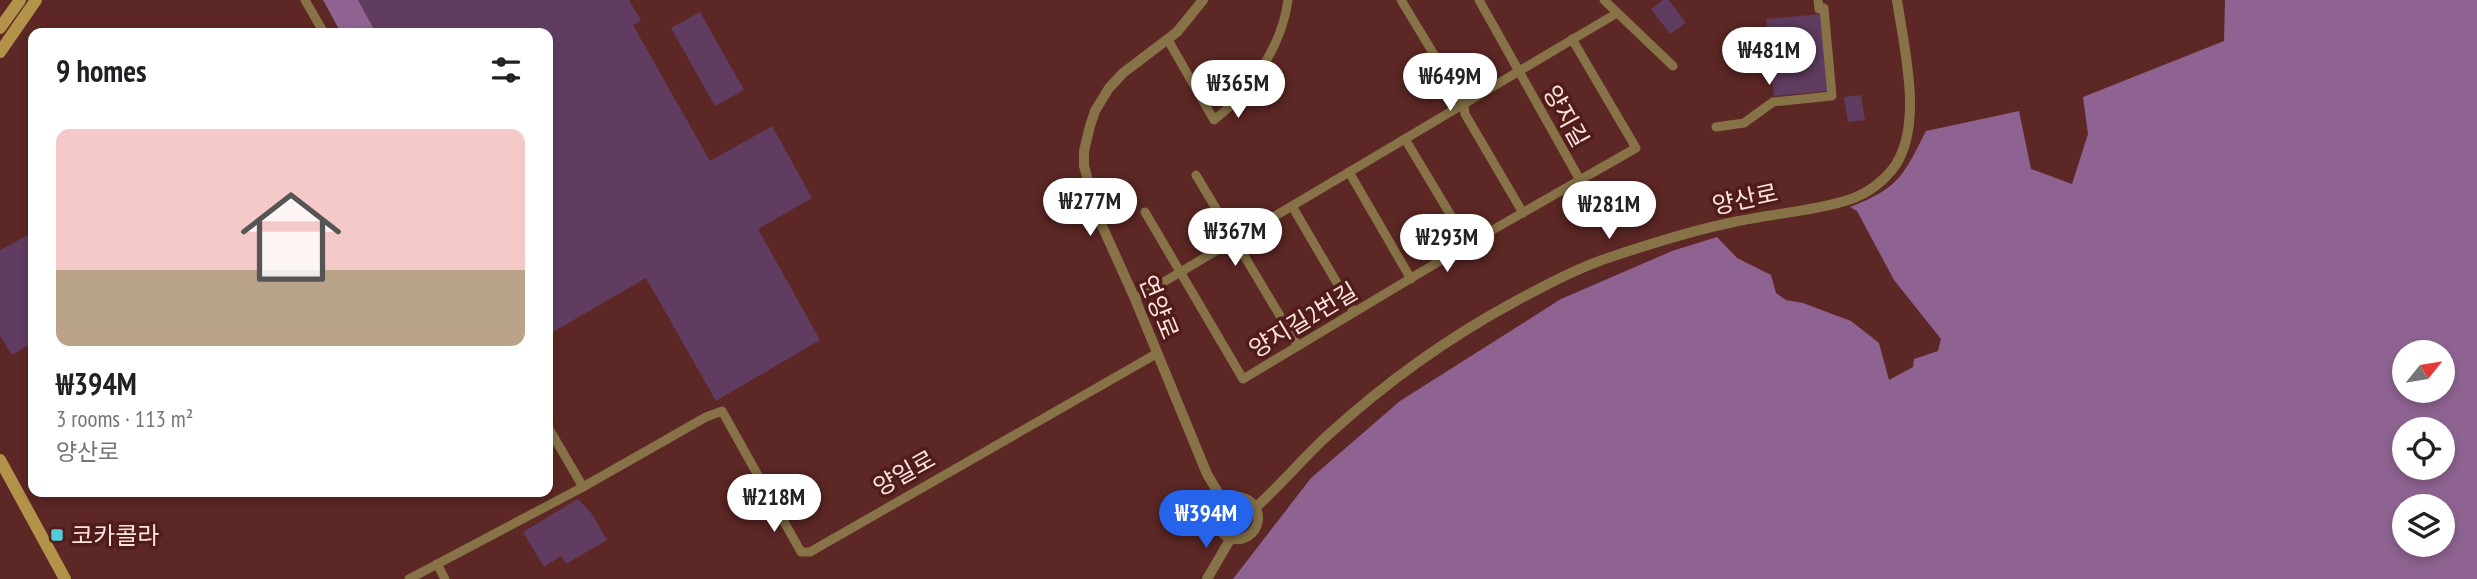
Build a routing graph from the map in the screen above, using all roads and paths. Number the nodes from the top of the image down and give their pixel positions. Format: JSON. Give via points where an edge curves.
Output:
{"nodes":[{"id":1,"x":20,"y":0,"type":"edge"},
{"id":2,"x":36,"y":0,"type":"edge"},
{"id":3,"x":305,"y":0,"type":"edge"},
{"id":4,"x":1203,"y":0,"type":"edge"},
{"id":5,"x":1288,"y":0,"type":"edge"},
{"id":6,"x":1401,"y":0,"type":"edge"},
{"id":7,"x":1479,"y":0,"type":"edge"},
{"id":8,"x":1604,"y":0,"type":"edge"},
{"id":9,"x":1818,"y":0,"type":"edge"},
{"id":10,"x":1897,"y":0,"type":"edge"},
{"id":11,"x":1617,"y":13,"type":"junction"},
{"id":12,"x":0,"y":28,"type":"edge"},
{"id":13,"x":321,"y":28,"type":"edge"},
{"id":14,"x":1572,"y":39,"type":"junction"},
{"id":15,"x":1168,"y":40,"type":"junction"},
{"id":16,"x":0,"y":52,"type":"edge"},
{"id":17,"x":1673,"y":66,"type":"dead end"},
{"id":18,"x":1520,"y":71,"type":"junction"},
{"id":19,"x":1464,"y":104,"type":"junction"},
{"id":20,"x":1716,"y":127,"type":"dead end"},
{"id":21,"x":1405,"y":139,"type":"junction"},
{"id":22,"x":1349,"y":172,"type":"junction"},
{"id":23,"x":1196,"y":175,"type":"dead end"},
{"id":24,"x":1580,"y":180,"type":"junction"},
{"id":25,"x":1292,"y":206,"type":"junction"},
{"id":26,"x":1145,"y":212,"type":"dead end"},
{"id":27,"x":1523,"y":213,"type":"junction"},
{"id":28,"x":1235,"y":240,"type":"junction"},
{"id":29,"x":1468,"y":244,"type":"junction"},
{"id":30,"x":1182,"y":272,"type":"junction"},
{"id":31,"x":1411,"y":279,"type":"junction"},
{"id":32,"x":1135,"y":299,"type":"junction"},
{"id":33,"x":1354,"y":313,"type":"junction"},
{"id":34,"x":1298,"y":346,"type":"junction"},
{"id":35,"x":1156,"y":354,"type":"junction"},
{"id":36,"x":553,"y":436,"type":"edge"},
{"id":37,"x":0,"y":460,"type":"edge"},
{"id":38,"x":583,"y":487,"type":"junction"},
{"id":39,"x":1223,"y":501,"type":"junction"},
{"id":40,"x":1256,"y":507,"type":"junction"},
{"id":41,"x":1231,"y":538,"type":"junction"},
{"id":42,"x":437,"y":564,"type":"junction"},
{"id":43,"x":65,"y":579,"type":"edge"},
{"id":44,"x":409,"y":579,"type":"edge"},
{"id":45,"x":445,"y":579,"type":"edge"},
{"id":46,"x":1207,"y":579,"type":"edge"}],
"edges":[{"from":1,"to":12,"type":"main road"},
{"from":2,"to":16,"type":"main road"},
{"from":3,"to":13,"type":"street"},
{"from":4,"to":15,"type":"street","name":"연양로"},
{"from":5,"to":15,"type":"street","via":[[1282,26],[1258,73],[1237,101],[1214,120]]},
{"from":6,"to":19,"type":"street"},
{"from":7,"to":18,"type":"street"},
{"from":8,"to":11,"type":"street"},
{"from":9,"to":20,"type":"street","via":[[1819,9],[1824,8],[1832,96],[1773,102],[1744,124]]},
{"from":10,"to":40,"type":"street","name":"양산로","via":[[1910,99],[1909,128],[1902,155],[1877,184],[1851,199],[1731,222],[1638,248],[1565,275],[1467,328],[1395,378],[1325,438]]},
{"from":11,"to":14,"type":"street","name":"양지길"},
{"from":11,"to":17,"type":"street"},
{"from":14,"to":18,"type":"street","name":"양지길"},
{"from":14,"to":24,"type":"street","name":"양지길2번길","via":[[1636,148]]},
{"from":15,"to":32,"type":"street","name":"연양로","via":[[1109,88],[1095,111],[1084,151],[1088,187],[1099,219]]},
{"from":18,"to":19,"type":"street","name":"양지길"},
{"from":18,"to":24,"type":"street","name":"양지길"},
{"from":19,"to":21,"type":"street","name":"양지길"},
{"from":19,"to":27,"type":"street","via":[[1465,114]]},
{"from":21,"to":22,"type":"street","name":"양지길"},
{"from":21,"to":29,"type":"street"},
{"from":22,"to":25,"type":"street","name":"양지길"},
{"from":22,"to":31,"type":"street"},
{"from":23,"to":28,"type":"street"},
{"from":24,"to":27,"type":"street","name":"양지길2번길"},
{"from":25,"to":28,"type":"street","name":"양지길"},
{"from":25,"to":33,"type":"street"},
{"from":26,"to":30,"type":"street"},
{"from":27,"to":29,"type":"street","name":"양지길2번길"},
{"from":28,"to":30,"type":"street","name":"양지길"},
{"from":28,"to":34,"type":"street"},
{"from":29,"to":31,"type":"street","name":"양지길2번길"},
{"from":30,"to":32,"type":"street","name":"양지길"},
{"from":30,"to":34,"type":"street","name":"양지길2번길","via":[[1243,379]]},
{"from":31,"to":33,"type":"street","name":"양지길2번길"},
{"from":32,"to":35,"type":"street","name":"연양로"},
{"from":33,"to":34,"type":"street","name":"양지길2번길"},
{"from":35,"to":38,"type":"street","name":"양일로","via":[[810,552],[801,552],[722,411]]},
{"from":35,"to":39,"type":"street","name":"연양로"},
{"from":36,"to":38,"type":"street"},
{"from":37,"to":43,"type":"main road"},
{"from":38,"to":42,"type":"street","name":"양일로"},
{"from":39,"to":40,"type":"street","via":[[1241,496]]},
{"from":39,"to":41,"type":"street","via":[[1216,524]]},
{"from":40,"to":41,"type":"street","via":[[1258,520],[1253,532],[1241,539]]},
{"from":41,"to":46,"type":"street"},
{"from":42,"to":44,"type":"street","name":"양일로"},
{"from":42,"to":45,"type":"street"}]}
